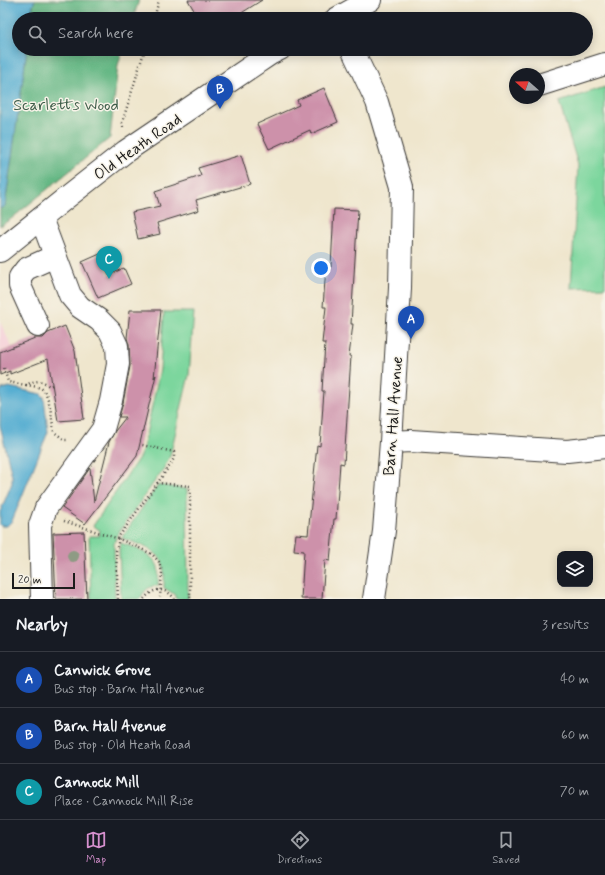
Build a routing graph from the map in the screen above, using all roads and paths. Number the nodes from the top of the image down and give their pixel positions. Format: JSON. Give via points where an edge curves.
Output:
{"nodes":[{"id":1,"x":159,"y":0,"type":"edge"},
{"id":2,"x":370,"y":0,"type":"edge"},
{"id":3,"x":156,"y":12,"type":"edge"},
{"id":4,"x":349,"y":12,"type":"edge"},
{"id":5,"x":142,"y":56,"type":"edge"},
{"id":6,"x":267,"y":56,"type":"edge"},
{"id":7,"x":355,"y":56,"type":"edge"},
{"id":8,"x":605,"y":64,"type":"edge"},
{"id":9,"x":545,"y":83,"type":"edge"},
{"id":10,"x":126,"y":151,"type":"junction"},
{"id":11,"x":41,"y":218,"type":"junction"},
{"id":12,"x":0,"y":251,"type":"edge"},
{"id":13,"x":55,"y":256,"type":"junction"},
{"id":14,"x":38,"y":326,"type":"dead end"},
{"id":15,"x":4,"y":368,"type":"dead end"},
{"id":16,"x":26,"y":385,"type":"junction"},
{"id":17,"x":52,"y":385,"type":"dead end"},
{"id":18,"x":65,"y":440,"type":"dead end"},
{"id":19,"x":391,"y":442,"type":"junction"},
{"id":20,"x":142,"y":445,"type":"dead end"},
{"id":21,"x":605,"y":447,"type":"edge"},
{"id":22,"x":156,"y":483,"type":"junction"},
{"id":23,"x":44,"y":515,"type":"junction"},
{"id":24,"x":119,"y":539,"type":"junction"},
{"id":25,"x":161,"y":590,"type":"junction"},
{"id":26,"x":160,"y":597,"type":"dead end"},
{"id":27,"x":42,"y":599,"type":"edge"},
{"id":28,"x":118,"y":599,"type":"edge"},
{"id":29,"x":144,"y":599,"type":"edge"},
{"id":30,"x":174,"y":599,"type":"edge"},
{"id":31,"x":190,"y":599,"type":"edge"},
{"id":32,"x":374,"y":599,"type":"edge"}],
"edges":[{"from":1,"to":3,"type":"path"},
{"from":2,"to":4,"type":"street"},
{"from":5,"to":10,"type":"path","via":[[122,123]]},
{"from":6,"to":10,"type":"street","name":"Old Heath Road"},
{"from":7,"to":19,"type":"street","name":"Barn Hall Avenue","via":[[377,102],[402,187],[400,296]]},
{"from":8,"to":9,"type":"street"},
{"from":10,"to":11,"type":"street","name":"Old Heath Road"},
{"from":11,"to":12,"type":"street","name":"Old Heath Road"},
{"from":11,"to":13,"type":"street"},
{"from":13,"to":14,"type":"street","via":[[26,269],[20,276],[20,286]]},
{"from":13,"to":23,"type":"street","via":[[70,295],[80,307],[110,331],[117,346],[118,364],[103,429],[46,508]]},
{"from":15,"to":16,"type":"path","via":[[8,382]]},
{"from":16,"to":17,"type":"path","via":[[39,381]]},
{"from":16,"to":18,"type":"path","via":[[46,393],[54,432]]},
{"from":19,"to":21,"type":"street","via":[[411,441],[567,451]]},
{"from":19,"to":32,"type":"street","name":"Barn Hall Avenue","via":[[384,531]]},
{"from":20,"to":22,"type":"path","via":[[174,452],[171,464]]},
{"from":22,"to":24,"type":"path"},
{"from":22,"to":31,"type":"path","via":[[190,486]]},
{"from":23,"to":24,"type":"path"},
{"from":23,"to":27,"type":"street","via":[[40,525]]},
{"from":24,"to":25,"type":"path","via":[[152,554],[159,562],[162,572]]},
{"from":24,"to":28,"type":"path","via":[[116,550]]},
{"from":25,"to":26,"type":"path"},
{"from":25,"to":29,"type":"path","via":[[149,592]]},
{"from":25,"to":30,"type":"path"}]}
